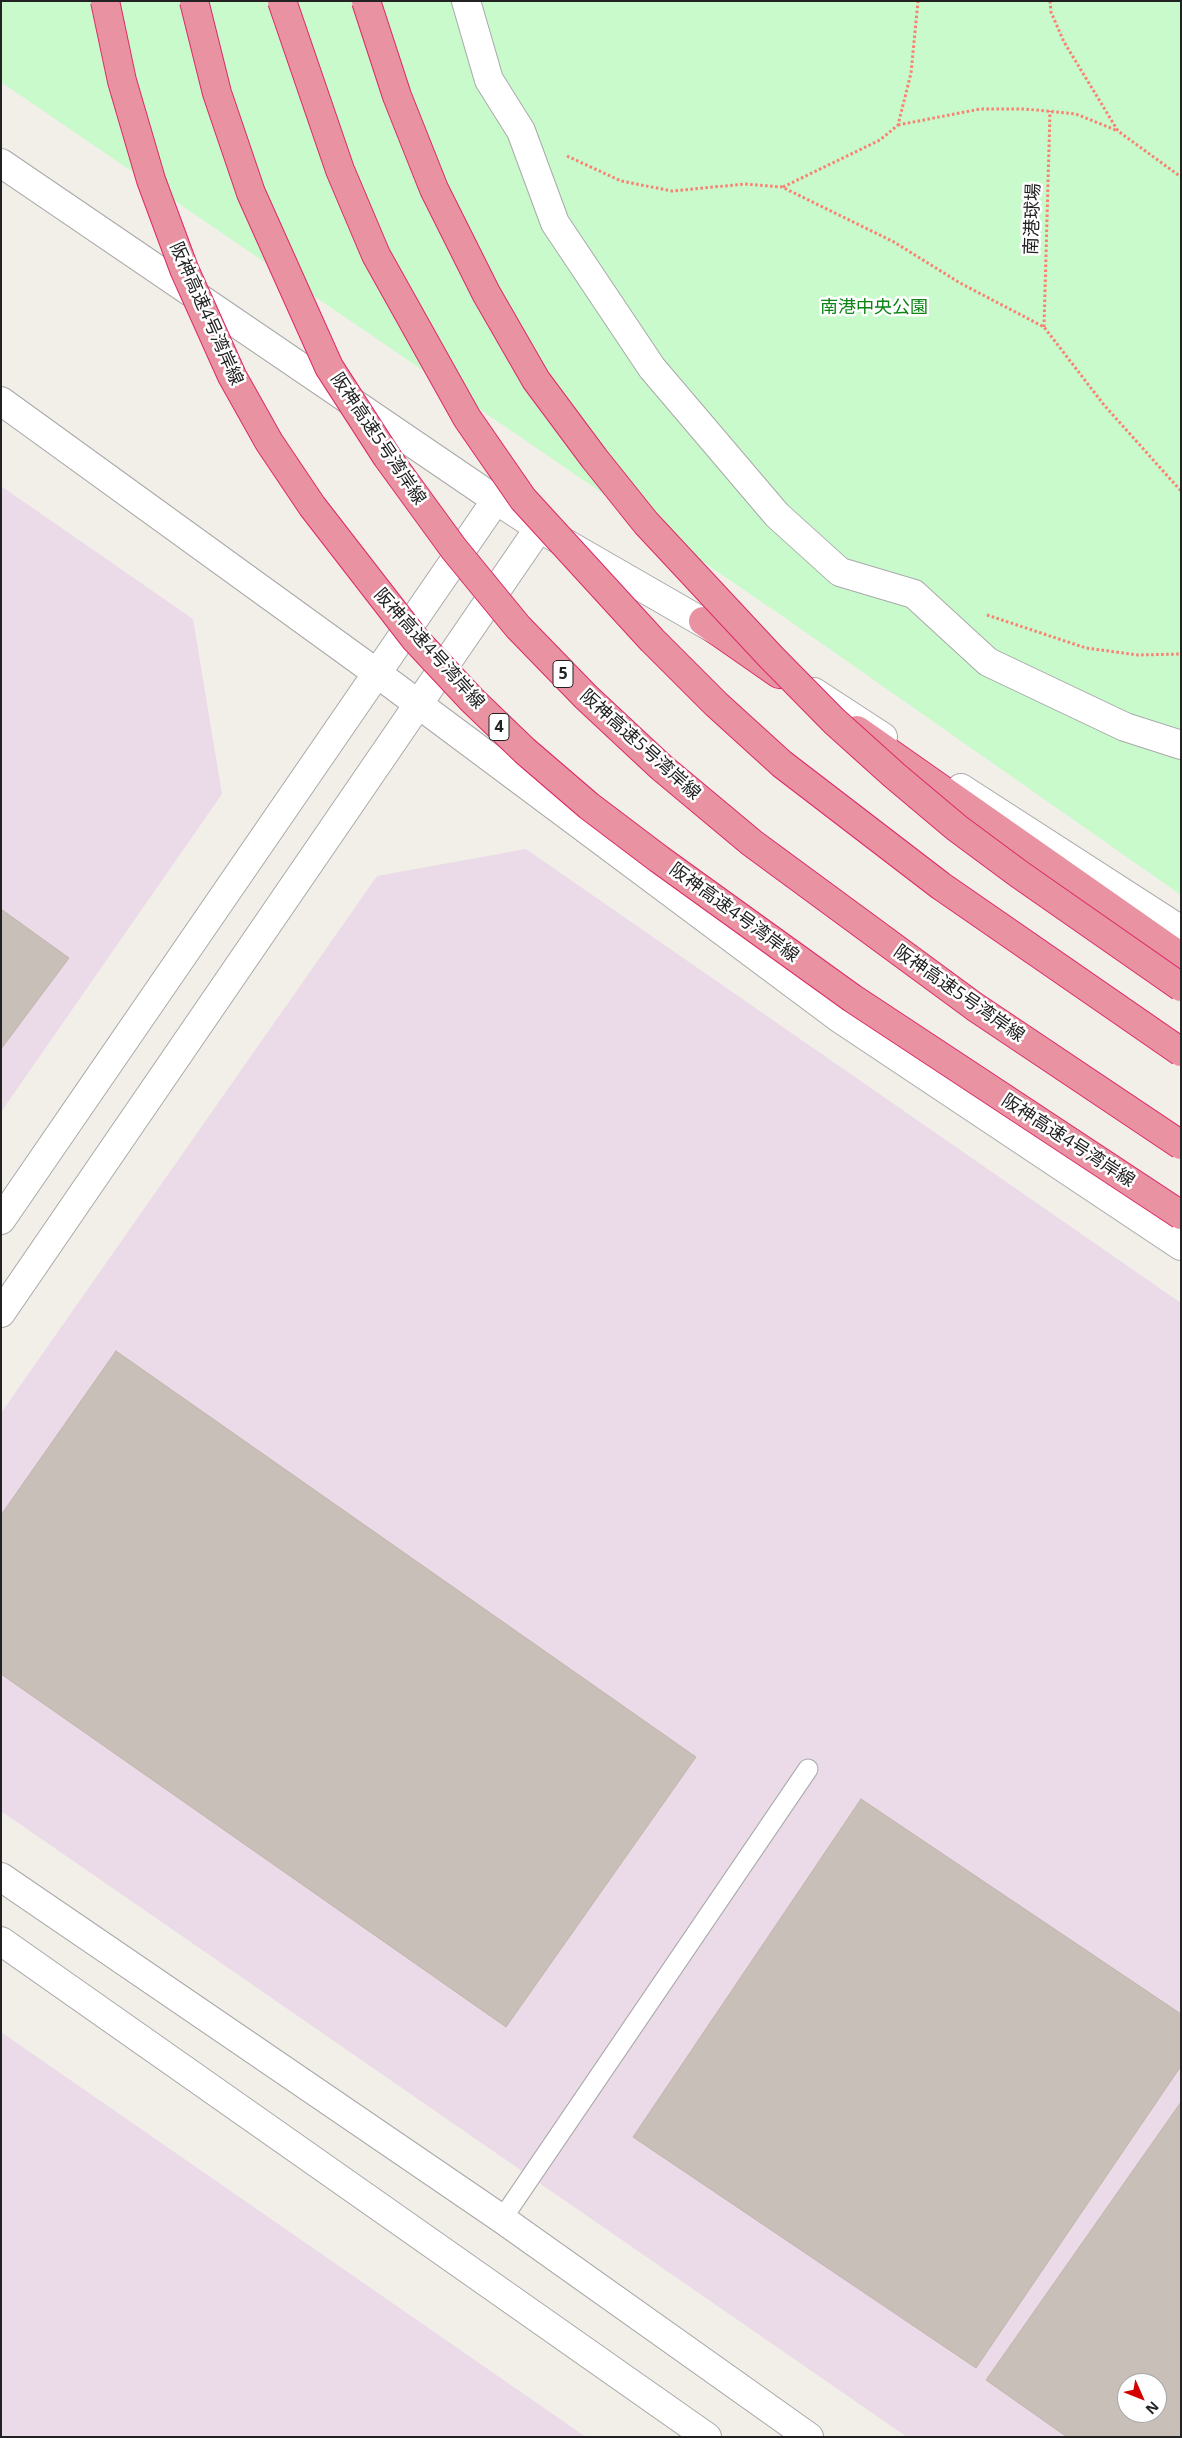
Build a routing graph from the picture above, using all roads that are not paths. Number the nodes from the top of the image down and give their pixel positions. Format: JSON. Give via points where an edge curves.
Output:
{"nodes":[{"id":1,"x":105,"y":1,"type":"edge"},
{"id":2,"x":194,"y":1,"type":"edge"},
{"id":3,"x":282,"y":1,"type":"edge"},
{"id":4,"x":366,"y":1,"type":"edge"},
{"id":5,"x":466,"y":1,"type":"edge"},
{"id":6,"x":1,"y":163,"type":"edge"},
{"id":7,"x":1,"y":401,"type":"edge"},
{"id":8,"x":496,"y":500,"type":"junction"},
{"id":9,"x":539,"y":528,"type":"junction"},
{"id":10,"x":703,"y":621,"type":"joint"},
{"id":11,"x":378,"y":674,"type":"junction"},
{"id":12,"x":419,"y":705,"type":"junction"},
{"id":13,"x":1181,"y":745,"type":"edge"},
{"id":14,"x":1174,"y":943,"type":"edge"},
{"id":15,"x":1181,"y":987,"type":"edge"},
{"id":16,"x":1181,"y":1052,"type":"edge"},
{"id":17,"x":1181,"y":1145,"type":"edge"},
{"id":18,"x":1181,"y":1215,"type":"edge"},
{"id":19,"x":1,"y":1220,"type":"edge"},
{"id":20,"x":1181,"y":1246,"type":"edge"},
{"id":21,"x":1,"y":1312,"type":"edge"},
{"id":22,"x":808,"y":1768,"type":"dead end"},
{"id":23,"x":1,"y":1877,"type":"edge"},
{"id":24,"x":1,"y":1941,"type":"edge"},
{"id":25,"x":502,"y":2219,"type":"junction"},
{"id":26,"x":707,"y":2437,"type":"edge"},
{"id":27,"x":809,"y":2437,"type":"edge"}],
"edges":[{"from":1,"to":18,"type":"highway","name":"阪神高速4号湾岸線","number":"4","bridge":true,"via":[[122,81],[151,180],[184,269],[232,376],[269,442],[312,506],[415,639],[525,752],[659,859],[852,998]]},
{"from":2,"to":17,"type":"highway","name":"阪神高速5号湾岸線","number":"5","bridge":true,"via":[[217,93],[251,193],[329,367],[387,457],[454,549],[518,627],[661,767],[752,843],[975,1006]]},
{"from":3,"to":16,"type":"highway","bridge":true,"via":[[340,170],[376,255],[467,418],[523,498],[652,640],[782,764],[941,886]]},
{"from":4,"to":15,"type":"highway","bridge":true,"via":[[397,96],[434,189],[486,293],[536,380],[646,523],[771,657],[894,775],[956,828]]},
{"from":5,"to":13,"type":"street","via":[[489,80],[521,131],[555,224],[652,368],[777,515],[840,572],[914,594],[988,662],[1125,727]]},
{"from":6,"to":8,"type":"street"},
{"from":7,"to":11,"type":"street"},
{"from":8,"to":9,"type":"street"},
{"from":8,"to":11,"type":"street"},
{"from":9,"to":10,"type":"street"},
{"from":9,"to":12,"type":"street"},
{"from":10,"to":14,"type":"highway"},
{"from":11,"to":12,"type":"street"},
{"from":11,"to":19,"type":"street"},
{"from":12,"to":20,"type":"street","via":[[839,1018]]},
{"from":12,"to":21,"type":"street"},
{"from":22,"to":25,"type":"lane"},
{"from":23,"to":25,"type":"street"},
{"from":24,"to":26,"type":"street"},
{"from":25,"to":27,"type":"street"}]}
